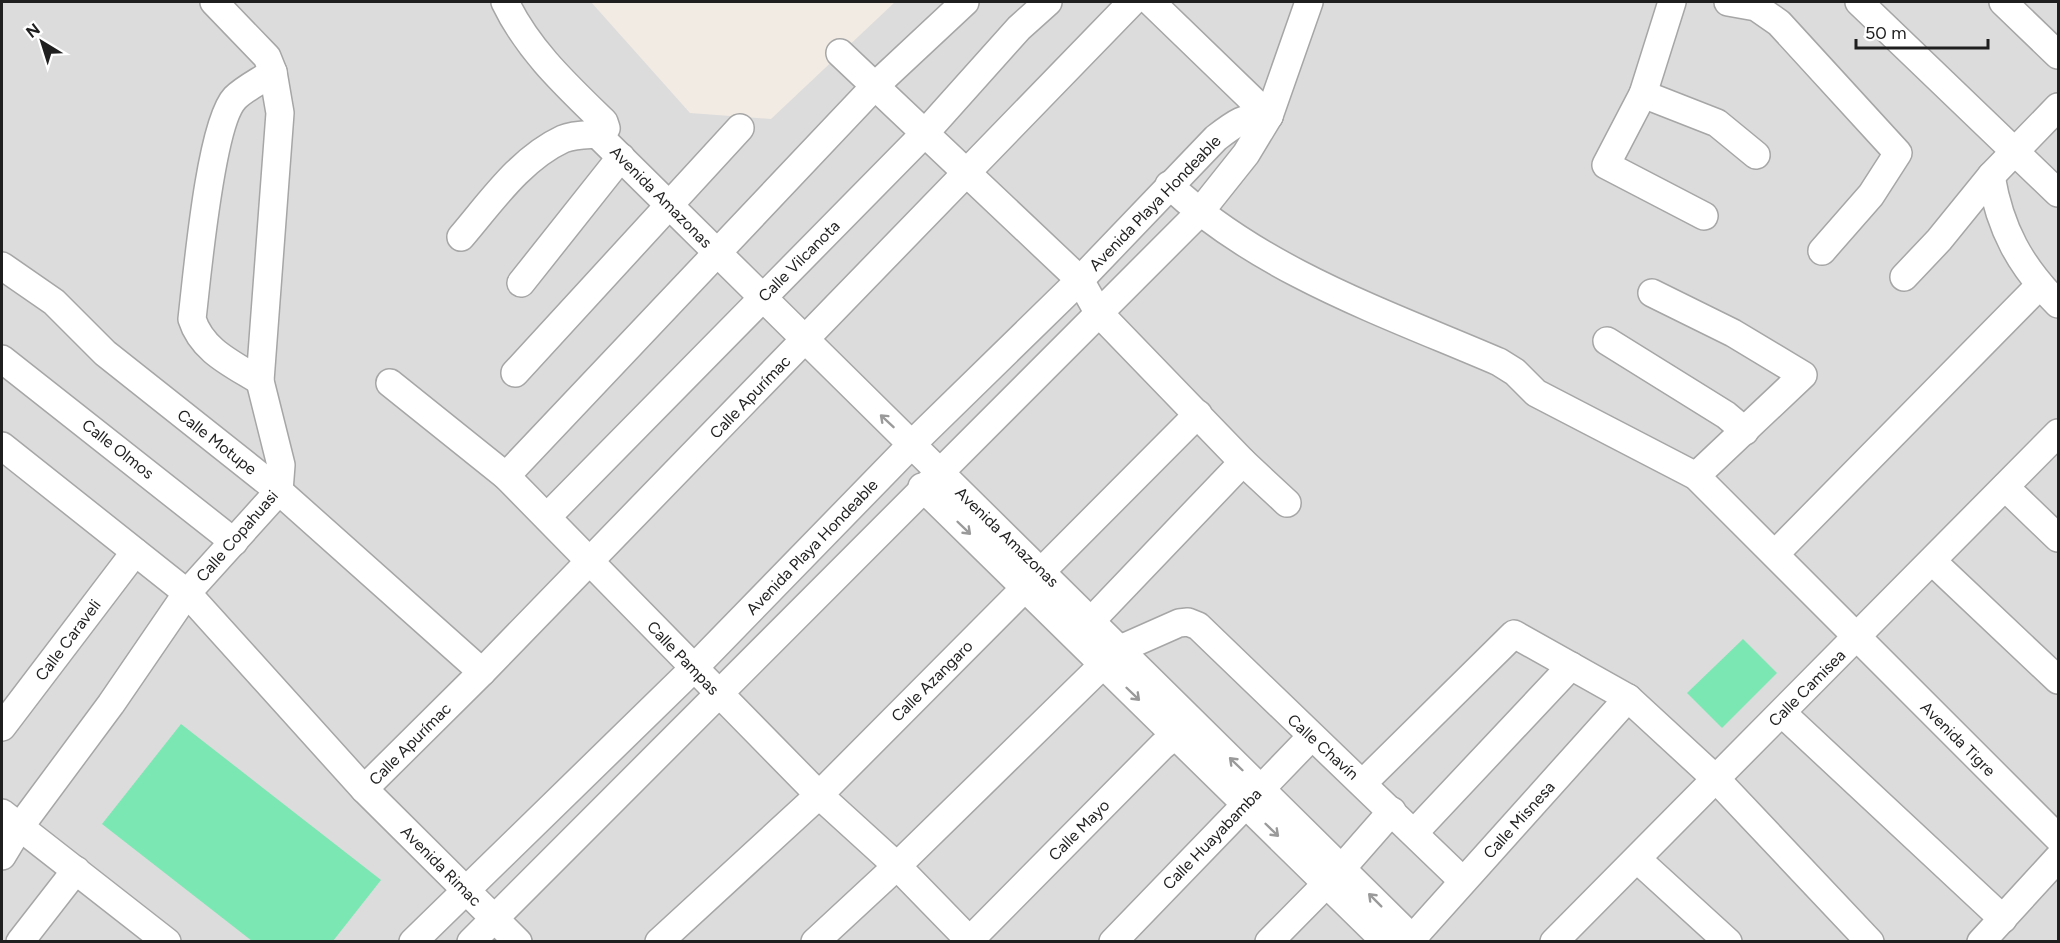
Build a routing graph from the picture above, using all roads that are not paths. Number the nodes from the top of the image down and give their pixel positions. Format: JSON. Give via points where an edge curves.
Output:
{"nodes":[{"id":1,"x":214,"y":2,"type":"edge"},
{"id":2,"x":505,"y":2,"type":"edge"},
{"id":3,"x":964,"y":2,"type":"edge"},
{"id":4,"x":1048,"y":2,"type":"edge"},
{"id":5,"x":1132,"y":2,"type":"edge"},
{"id":6,"x":1151,"y":2,"type":"edge"},
{"id":7,"x":1309,"y":2,"type":"edge"},
{"id":8,"x":1672,"y":2,"type":"edge"},
{"id":9,"x":1728,"y":2,"type":"edge"},
{"id":10,"x":1859,"y":2,"type":"edge"},
{"id":11,"x":2003,"y":2,"type":"edge"},
{"id":12,"x":840,"y":53,"type":"dead end"},
{"id":13,"x":2058,"y":55,"type":"edge"},
{"id":14,"x":273,"y":72,"type":"junction"},
{"id":15,"x":875,"y":86,"type":"junction"},
{"id":16,"x":1643,"y":94,"type":"junction"},
{"id":17,"x":2058,"y":107,"type":"edge"},
{"id":18,"x":1269,"y":116,"type":"junction"},
{"id":19,"x":740,"y":128,"type":"dead end"},
{"id":20,"x":925,"y":133,"type":"junction"},
{"id":21,"x":597,"y":134,"type":"junction"},
{"id":22,"x":2015,"y":150,"type":"junction"},
{"id":23,"x":1756,"y":155,"type":"dead end"},
{"id":24,"x":621,"y":157,"type":"junction"},
{"id":25,"x":967,"y":174,"type":"junction"},
{"id":26,"x":1991,"y":176,"type":"junction"},
{"id":27,"x":1169,"y":185,"type":"junction"},
{"id":28,"x":2058,"y":193,"type":"edge"},
{"id":29,"x":669,"y":205,"type":"junction"},
{"id":30,"x":1199,"y":213,"type":"junction"},
{"id":31,"x":1704,"y":216,"type":"dead end"},
{"id":32,"x":461,"y":237,"type":"dead end"},
{"id":33,"x":1822,"y":250,"type":"dead end"},
{"id":34,"x":716,"y":252,"type":"junction"},
{"id":35,"x":2,"y":266,"type":"edge"},
{"id":36,"x":1904,"y":277,"type":"dead end"},
{"id":37,"x":1080,"y":280,"type":"junction"},
{"id":38,"x":521,"y":283,"type":"dead end"},
{"id":39,"x":2040,"y":285,"type":"junction"},
{"id":40,"x":1652,"y":293,"type":"dead end"},
{"id":41,"x":762,"y":298,"type":"junction"},
{"id":42,"x":2058,"y":304,"type":"edge"},
{"id":43,"x":1098,"y":312,"type":"junction"},
{"id":44,"x":804,"y":341,"type":"junction"},
{"id":45,"x":1606,"y":341,"type":"dead end"},
{"id":46,"x":2,"y":359,"type":"edge"},
{"id":47,"x":515,"y":373,"type":"dead end"},
{"id":48,"x":260,"y":381,"type":"junction"},
{"id":49,"x":390,"y":383,"type":"dead end"},
{"id":50,"x":1198,"y":414,"type":"junction"},
{"id":51,"x":1744,"y":431,"type":"junction"},
{"id":52,"x":2058,"y":433,"type":"edge"},
{"id":53,"x":912,"y":444,"type":"junction"},
{"id":54,"x":2,"y":446,"type":"edge"},
{"id":55,"x":1243,"y":462,"type":"junction"},
{"id":56,"x":506,"y":476,"type":"junction"},
{"id":57,"x":1696,"y":476,"type":"junction"},
{"id":58,"x":930,"y":479,"type":"junction"},
{"id":59,"x":2005,"y":487,"type":"junction"},
{"id":60,"x":279,"y":491,"type":"junction"},
{"id":61,"x":1287,"y":503,"type":"dead end"},
{"id":62,"x":547,"y":517,"type":"junction"},
{"id":63,"x":2058,"y":538,"type":"edge"},
{"id":64,"x":234,"y":542,"type":"junction"},
{"id":65,"x":135,"y":552,"type":"junction"},
{"id":66,"x":1774,"y":554,"type":"junction"},
{"id":67,"x":590,"y":561,"type":"junction"},
{"id":68,"x":1932,"y":561,"type":"junction"},
{"id":69,"x":1033,"y":579,"type":"junction"},
{"id":70,"x":187,"y":593,"type":"junction"},
{"id":71,"x":1091,"y":621,"type":"junction"},
{"id":72,"x":1857,"y":639,"type":"junction"},
{"id":73,"x":1111,"y":658,"type":"junction"},
{"id":74,"x":1571,"y":666,"type":"junction"},
{"id":75,"x":693,"y":669,"type":"junction"},
{"id":76,"x":482,"y":672,"type":"junction"},
{"id":77,"x":2058,"y":680,"type":"edge"},
{"id":78,"x":719,"y":695,"type":"junction"},
{"id":79,"x":1629,"y":698,"type":"junction"},
{"id":80,"x":1782,"y":713,"type":"junction"},
{"id":81,"x":2,"y":727,"type":"edge"},
{"id":82,"x":1184,"y":728,"type":"junction"},
{"id":83,"x":1311,"y":737,"type":"junction"},
{"id":84,"x":1717,"y":780,"type":"junction"},
{"id":85,"x":1364,"y":783,"type":"junction"},
{"id":86,"x":364,"y":789,"type":"junction"},
{"id":87,"x":819,"y":795,"type":"junction"},
{"id":88,"x":1253,"y":796,"type":"junction"},
{"id":89,"x":1392,"y":811,"type":"junction"},
{"id":90,"x":10,"y":820,"type":"edge"},
{"id":91,"x":1414,"y":833,"type":"junction"},
{"id":92,"x":2058,"y":838,"type":"edge"},
{"id":93,"x":2,"y":856,"type":"edge"},
{"id":94,"x":2058,"y":858,"type":"edge"},
{"id":95,"x":1637,"y":859,"type":"junction"},
{"id":96,"x":897,"y":866,"type":"junction"},
{"id":97,"x":76,"y":870,"type":"junction"},
{"id":98,"x":1334,"y":876,"type":"junction"},
{"id":99,"x":1463,"y":881,"type":"junction"},
{"id":100,"x":464,"y":890,"type":"junction"},
{"id":101,"x":494,"y":917,"type":"junction"},
{"id":102,"x":2003,"y":919,"type":"junction"},
{"id":103,"x":1566,"y":938,"type":"edge"},
{"id":104,"x":970,"y":941,"type":"edge"},
{"id":105,"x":1406,"y":941,"type":"edge"},
{"id":106,"x":20,"y":942,"type":"edge"},
{"id":107,"x":166,"y":942,"type":"edge"},
{"id":108,"x":413,"y":942,"type":"edge"},
{"id":109,"x":471,"y":942,"type":"edge"},
{"id":110,"x":518,"y":942,"type":"edge"},
{"id":111,"x":659,"y":942,"type":"edge"},
{"id":112,"x":815,"y":942,"type":"edge"},
{"id":113,"x":1113,"y":942,"type":"edge"},
{"id":114,"x":1269,"y":942,"type":"edge"},
{"id":115,"x":1728,"y":942,"type":"edge"},
{"id":116,"x":1870,"y":942,"type":"edge"},
{"id":117,"x":1981,"y":942,"type":"edge"}],
"edges":[{"from":1,"to":14,"type":"street","name":"Calle Copahuasi","via":[[267,57]]},
{"from":2,"to":21,"type":"street","via":[[545,63],[604,122],[605,130]]},
{"from":3,"to":15,"type":"street"},
{"from":4,"to":20,"type":"street","name":"Calle Vilcanota","via":[[1019,28]]},
{"from":5,"to":25,"type":"street","name":"Calle Apurímac"},
{"from":6,"to":18,"type":"street"},
{"from":7,"to":18,"type":"street"},
{"from":8,"to":16,"type":"street"},
{"from":9,"to":33,"type":"street","via":[[1756,7],[1779,23],[1898,153],[1871,195]]},
{"from":10,"to":22,"type":"street"},
{"from":11,"to":13,"type":"street"},
{"from":12,"to":15,"type":"street"},
{"from":14,"to":48,"type":"street","name":"Calle Copahuasi","via":[[280,113]]},
{"from":14,"to":48,"type":"street","via":[[234,99],[222,127],[211,172],[192,319],[207,347]]},
{"from":15,"to":20,"type":"street"},
{"from":15,"to":34,"type":"street"},
{"from":16,"to":23,"type":"street","via":[[1717,123]]},
{"from":16,"to":31,"type":"street","via":[[1606,165]]},
{"from":17,"to":22,"type":"street"},
{"from":18,"to":27,"type":"street","name":"Avenida Playa Hondeable","via":[[1251,116],[1234,124]]},
{"from":18,"to":30,"type":"street","name":"Avenida Playa Hondeable","via":[[1246,154]]},
{"from":19,"to":29,"type":"street"},
{"from":20,"to":25,"type":"street"},
{"from":20,"to":41,"type":"street","name":"Calle Vilcanota"},
{"from":21,"to":24,"type":"street","name":"Avenida Amazonas"},
{"from":21,"to":32,"type":"street","via":[[564,138],[541,153],[513,176]]},
{"from":22,"to":26,"type":"street"},
{"from":22,"to":28,"type":"street"},
{"from":24,"to":29,"type":"street","name":"Avenida Amazonas"},
{"from":24,"to":38,"type":"street"},
{"from":25,"to":37,"type":"street"},
{"from":25,"to":44,"type":"street","name":"Calle Apurímac"},
{"from":26,"to":36,"type":"street"},
{"from":26,"to":39,"type":"street","via":[[2004,229]]},
{"from":27,"to":30,"type":"street","name":"Avenida Tigre"},
{"from":27,"to":37,"type":"street","name":"Avenida Playa Hondeable"},
{"from":29,"to":34,"type":"street","name":"Avenida Amazonas"},
{"from":29,"to":47,"type":"street"},
{"from":30,"to":43,"type":"street","name":"Avenida Playa Hondeable"},
{"from":30,"to":57,"type":"street","name":"Avenida Tigre","via":[[1320,285],[1499,362],[1536,393]]},
{"from":34,"to":41,"type":"street","name":"Avenida Amazonas"},
{"from":34,"to":56,"type":"street"},
{"from":35,"to":60,"type":"street","name":"Calle Motupe","via":[[54,302],[105,353]]},
{"from":37,"to":43,"type":"street"},
{"from":37,"to":53,"type":"street","name":"Avenida Playa Hondeable"},
{"from":39,"to":42,"type":"street"},
{"from":39,"to":66,"type":"street"},
{"from":40,"to":51,"type":"street","via":[[1733,333],[1803,375]]},
{"from":41,"to":44,"type":"street","name":"Avenida Amazonas"},
{"from":41,"to":62,"type":"street","name":"Calle Vilcanota"},
{"from":43,"to":50,"type":"street"},
{"from":43,"to":58,"type":"street","name":"Avenida Playa Hondeable"},
{"from":53,"to":44,"type":"street","name":"Avenida Amazonas","one_way":true},
{"from":44,"to":67,"type":"street","name":"Calle Apurímac"},
{"from":45,"to":51,"type":"street","via":[[1726,415]]},
{"from":46,"to":64,"type":"street","name":"Calle Olmos"},
{"from":48,"to":60,"type":"street","name":"Calle Copahuasi","via":[[281,465]]},
{"from":49,"to":56,"type":"street","name":"Calle Pampas"},
{"from":50,"to":55,"type":"street"},
{"from":50,"to":69,"type":"street","name":"Calle Azangaro"},
{"from":51,"to":57,"type":"street"},
{"from":52,"to":59,"type":"street","name":"Calle Camisea"},
{"from":53,"to":58,"type":"street","name":"Avenida Amazonas"},
{"from":53,"to":75,"type":"street","name":"Avenida Playa Hondeable"},
{"from":54,"to":65,"type":"street","name":"Avenida Rimac"},
{"from":55,"to":61,"type":"street"},
{"from":55,"to":71,"type":"street"},
{"from":56,"to":62,"type":"street","name":"Calle Pampas"},
{"from":57,"to":66,"type":"street","name":"Avenida Tigre"},
{"from":58,"to":69,"type":"street","name":"Avenida Amazonas"},
{"from":58,"to":78,"type":"street","name":"Avenida Playa Hondeable"},
{"from":59,"to":63,"type":"street"},
{"from":59,"to":68,"type":"street","name":"Calle Camisea"},
{"from":60,"to":64,"type":"street","name":"Calle Copahuasi"},
{"from":60,"to":76,"type":"street","name":"Calle Motupe"},
{"from":62,"to":67,"type":"street","name":"Calle Pampas"},
{"from":64,"to":70,"type":"street","name":"Calle Copahuasi"},
{"from":65,"to":70,"type":"street","name":"Avenida Rimac"},
{"from":65,"to":81,"type":"street","name":"Calle Caraveli"},
{"from":66,"to":72,"type":"street","name":"Avenida Tigre"},
{"from":67,"to":75,"type":"street","name":"Calle Pampas"},
{"from":67,"to":76,"type":"street","name":"Calle Apurímac"},
{"from":68,"to":72,"type":"street","name":"Calle Camisea"},
{"from":68,"to":77,"type":"street"},
{"from":69,"to":71,"type":"street","name":"Avenida Amazonas"},
{"from":69,"to":73,"type":"street","name":"Avenida Amazonas"},
{"from":69,"to":87,"type":"street","name":"Calle Azangaro"},
{"from":70,"to":86,"type":"street","name":"Avenida Rimac"},
{"from":70,"to":90,"type":"street","name":"Calle Copahuasi","via":[[111,704]]},
{"from":71,"to":73,"type":"street","name":"Avenida Amazonas"},
{"from":72,"to":80,"type":"street","name":"Calle Camisea"},
{"from":72,"to":92,"type":"street","name":"Avenida Tigre"},
{"from":73,"to":82,"type":"street","name":"Avenida Amazonas"},
{"from":73,"to":83,"type":"street","name":"Calle Chavín","via":[[1188,622],[1198,626]]},
{"from":73,"to":96,"type":"street"},
{"from":74,"to":79,"type":"street"},
{"from":74,"to":85,"type":"street","via":[[1514,634]]},
{"from":74,"to":91,"type":"street"},
{"from":75,"to":78,"type":"street","name":"Calle Pampas"},
{"from":75,"to":100,"type":"street","name":"Avenida Playa Hondeable"},
{"from":76,"to":86,"type":"street","name":"Calle Apurímac"},
{"from":78,"to":87,"type":"street","name":"Calle Pampas"},
{"from":78,"to":101,"type":"street","name":"Avenida Playa Hondeable"},
{"from":79,"to":84,"type":"street"},
{"from":79,"to":99,"type":"street","name":"Calle Misnesa"},
{"from":80,"to":84,"type":"street","name":"Calle Camisea"},
{"from":80,"to":102,"type":"street"},
{"from":82,"to":88,"type":"street","name":"Avenida Amazonas"},
{"from":82,"to":104,"type":"street","name":"Calle Mayo"},
{"from":83,"to":85,"type":"street","name":"Calle Chavín"},
{"from":83,"to":88,"type":"street","name":"Calle Huayabamba"},
{"from":84,"to":95,"type":"street","name":"Calle Camisea"},
{"from":84,"to":116,"type":"street"},
{"from":85,"to":89,"type":"street","name":"Calle Chavín"},
{"from":86,"to":100,"type":"street","name":"Avenida Rimac"},
{"from":87,"to":96,"type":"street","name":"Calle Pampas"},
{"from":87,"to":111,"type":"street","name":"Calle Azangaro"},
{"from":88,"to":98,"type":"street","name":"Avenida Amazonas"},
{"from":88,"to":113,"type":"street","name":"Calle Huayabamba"},
{"from":89,"to":91,"type":"street","name":"Calle Chavín"},
{"from":89,"to":98,"type":"street"},
{"from":90,"to":93,"type":"street","name":"Calle Copahuasi"},
{"from":90,"to":97,"type":"street"},
{"from":91,"to":99,"type":"street","name":"Calle Chavín"},
{"from":94,"to":102,"type":"street"},
{"from":95,"to":103,"type":"street","name":"Calle Camisea"},
{"from":95,"to":115,"type":"street"},
{"from":96,"to":104,"type":"street","name":"Calle Pampas"},
{"from":96,"to":112,"type":"street"},
{"from":97,"to":106,"type":"street"},
{"from":97,"to":107,"type":"street"},
{"from":98,"to":105,"type":"street","name":"Avenida Amazonas"},
{"from":98,"to":114,"type":"street"},
{"from":99,"to":105,"type":"street","name":"Calle Misnesa"},
{"from":100,"to":101,"type":"street","name":"Avenida Rimac"},
{"from":100,"to":108,"type":"street","name":"Avenida Playa Hondeable"},
{"from":101,"to":109,"type":"street","name":"Avenida Playa Hondeable"},
{"from":101,"to":110,"type":"street","name":"Avenida Rimac"},
{"from":102,"to":117,"type":"street"}]}
